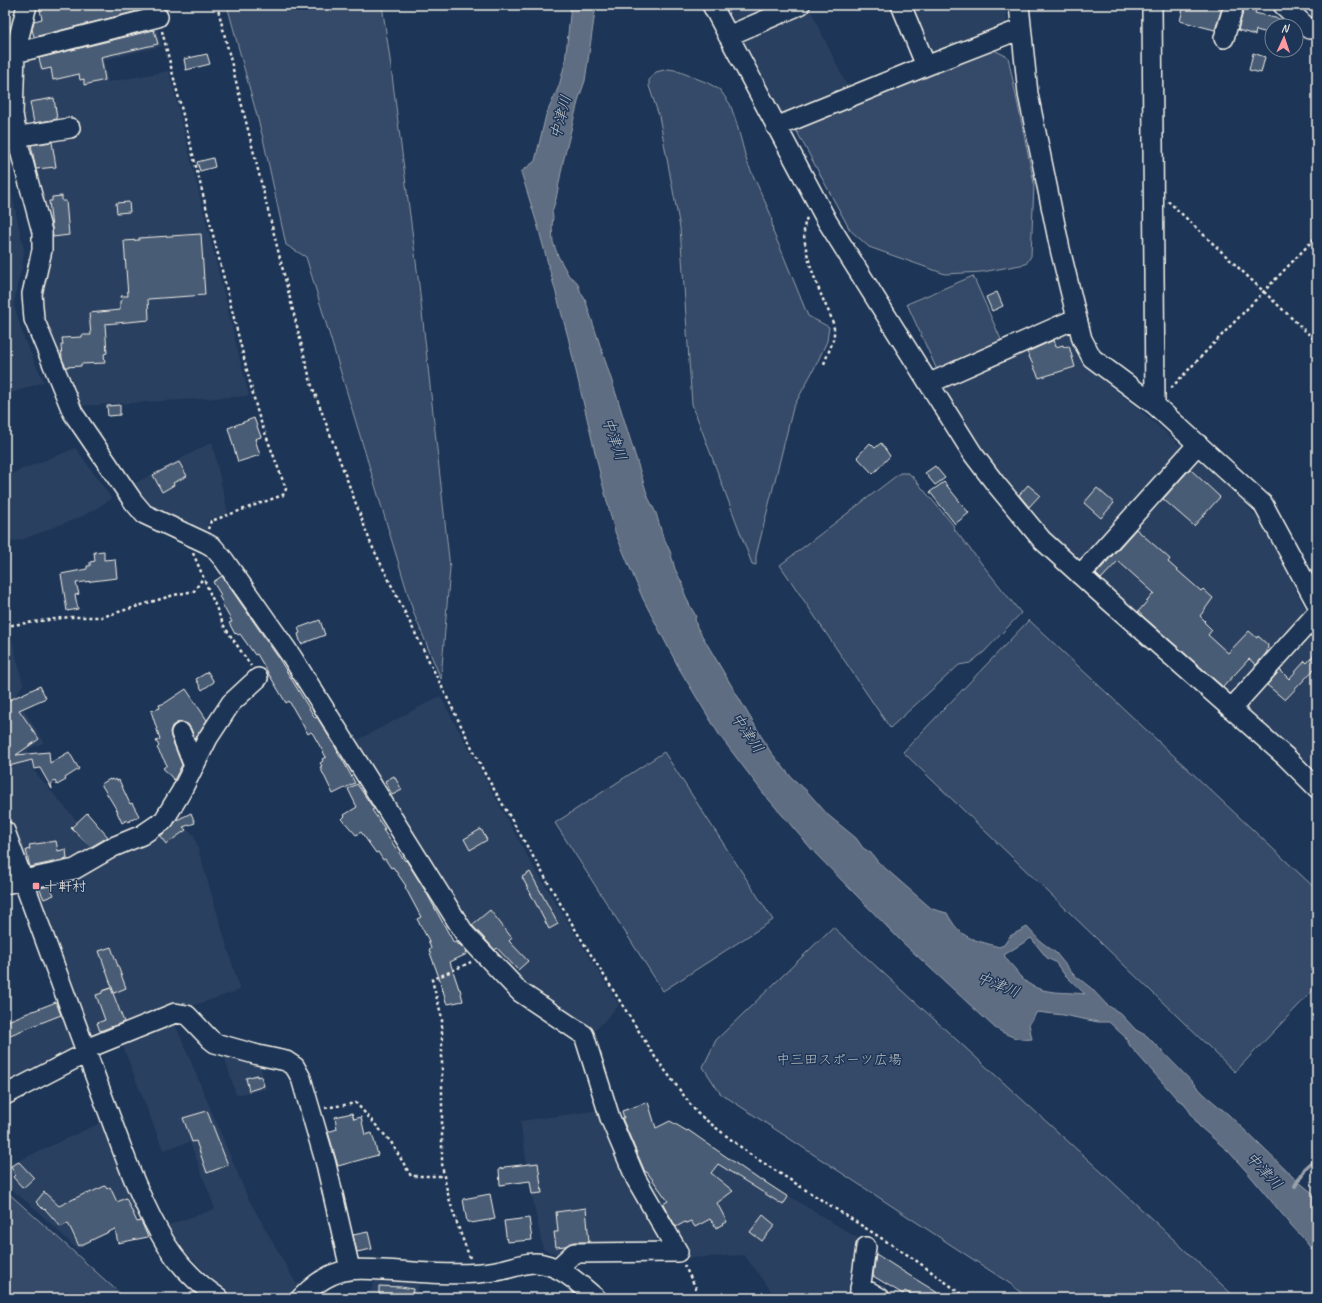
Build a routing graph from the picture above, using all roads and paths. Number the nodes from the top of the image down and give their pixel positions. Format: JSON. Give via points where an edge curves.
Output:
{"nodes":[{"id":1,"x":27,"y":5,"type":"edge"},
{"id":2,"x":217,"y":5,"type":"edge"},
{"id":3,"x":712,"y":5,"type":"edge"},
{"id":4,"x":800,"y":5,"type":"edge"},
{"id":5,"x":900,"y":5,"type":"edge"},
{"id":6,"x":1019,"y":5,"type":"edge"},
{"id":7,"x":1152,"y":5,"type":"edge"},
{"id":8,"x":1234,"y":5,"type":"edge"},
{"id":9,"x":1283,"y":5,"type":"edge"},
{"id":10,"x":158,"y":17,"type":"joint"},
{"id":11,"x":1021,"y":29,"type":"junction"},
{"id":12,"x":1308,"y":29,"type":"dead end"},
{"id":13,"x":728,"y":36,"type":"junction"},
{"id":14,"x":1224,"y":38,"type":"dead end"},
{"id":15,"x":15,"y":53,"type":"junction"},
{"id":16,"x":926,"y":66,"type":"junction"},
{"id":17,"x":9,"y":115,"type":"edge"},
{"id":18,"x":776,"y":127,"type":"junction"},
{"id":19,"x":70,"y":128,"type":"dead end"},
{"id":20,"x":17,"y":135,"type":"junction"},
{"id":21,"x":1153,"y":187,"type":"junction"},
{"id":22,"x":819,"y":205,"type":"junction"},
{"id":23,"x":1317,"y":236,"type":"edge"},
{"id":24,"x":1264,"y":292,"type":"junction"},
{"id":25,"x":1077,"y":318,"type":"junction"},
{"id":26,"x":1317,"y":342,"type":"edge"},
{"id":27,"x":824,"y":364,"type":"dead end"},
{"id":28,"x":930,"y":382,"type":"junction"},
{"id":29,"x":1155,"y":405,"type":"junction"},
{"id":30,"x":1198,"y":444,"type":"junction"},
{"id":31,"x":184,"y":533,"type":"junction"},
{"id":32,"x":206,"y":543,"type":"junction"},
{"id":33,"x":1080,"y":575,"type":"junction"},
{"id":34,"x":203,"y":578,"type":"junction"},
{"id":35,"x":1317,"y":604,"type":"edge"},
{"id":36,"x":1317,"y":613,"type":"edge"},
{"id":37,"x":5,"y":626,"type":"edge"},
{"id":38,"x":258,"y":678,"type":"joint"},
{"id":39,"x":1231,"y":709,"type":"junction"},
{"id":40,"x":181,"y":733,"type":"dead end"},
{"id":41,"x":194,"y":766,"type":"junction"},
{"id":42,"x":1317,"y":788,"type":"edge"},
{"id":43,"x":5,"y":831,"type":"edge"},
{"id":44,"x":24,"y":880,"type":"junction"},
{"id":45,"x":5,"y":884,"type":"edge"},
{"id":46,"x":485,"y":956,"type":"junction"},
{"id":47,"x":86,"y":1053,"type":"junction"},
{"id":48,"x":5,"y":1095,"type":"edge"},
{"id":49,"x":310,"y":1110,"type":"junction"},
{"id":50,"x":443,"y":1176,"type":"junction"},
{"id":51,"x":866,"y":1247,"type":"dead end"},
{"id":52,"x":678,"y":1252,"type":"junction"},
{"id":53,"x":558,"y":1268,"type":"junction"},
{"id":54,"x":350,"y":1269,"type":"junction"},
{"id":55,"x":475,"y":1274,"type":"junction"},
{"id":56,"x":860,"y":1293,"type":"edge"},
{"id":57,"x":219,"y":1298,"type":"edge"},
{"id":58,"x":301,"y":1298,"type":"edge"},
{"id":59,"x":596,"y":1298,"type":"edge"},
{"id":60,"x":699,"y":1298,"type":"edge"},
{"id":61,"x":880,"y":1298,"type":"edge"},
{"id":62,"x":967,"y":1298,"type":"edge"}],
"edges":[{"from":1,"to":15,"type":"street"},
{"from":2,"to":62,"type":"path","via":[[311,383],[371,544],[484,772],[578,934],[655,1056],[697,1113],[751,1155],[914,1259]]},
{"from":3,"to":13,"type":"street"},
{"from":4,"to":13,"type":"street"},
{"from":5,"to":16,"type":"street"},
{"from":6,"to":11,"type":"street"},
{"from":7,"to":21,"type":"street"},
{"from":8,"to":14,"type":"street"},
{"from":9,"to":12,"type":"street"},
{"from":10,"to":15,"type":"street"},
{"from":10,"to":32,"type":"path","via":[[258,414],[286,489],[283,496],[211,521]]},
{"from":11,"to":16,"type":"street"},
{"from":11,"to":25,"type":"street","via":[[1028,94]]},
{"from":13,"to":18,"type":"street"},
{"from":15,"to":17,"type":"street"},
{"from":16,"to":18,"type":"street"},
{"from":17,"to":20,"type":"street"},
{"from":18,"to":22,"type":"street"},
{"from":19,"to":20,"type":"street"},
{"from":20,"to":31,"type":"street","via":[[42,232],[42,250],[32,294],[34,319],[73,413],[144,514]]},
{"from":21,"to":24,"type":"path"},
{"from":21,"to":29,"type":"street"},
{"from":22,"to":27,"type":"path","via":[[806,220],[804,238],[811,267],[834,327],[834,339]]},
{"from":22,"to":28,"type":"street"},
{"from":23,"to":24,"type":"path"},
{"from":24,"to":26,"type":"path"},
{"from":24,"to":29,"type":"path"},
{"from":25,"to":28,"type":"street"},
{"from":25,"to":29,"type":"street","via":[[1082,339],[1092,358]]},
{"from":28,"to":33,"type":"street","via":[[973,454],[995,483],[1042,540]]},
{"from":29,"to":30,"type":"street"},
{"from":30,"to":33,"type":"street"},
{"from":30,"to":35,"type":"street","via":[[1263,504]]},
{"from":31,"to":32,"type":"street"},
{"from":31,"to":34,"type":"path"},
{"from":32,"to":46,"type":"street","via":[[224,560],[292,657],[465,934]]},
{"from":33,"to":39,"type":"street"},
{"from":34,"to":37,"type":"path","via":[[194,591],[102,617],[69,617]]},
{"from":34,"to":38,"type":"path","via":[[224,626]]},
{"from":36,"to":39,"type":"street"},
{"from":38,"to":41,"type":"street","via":[[231,703],[208,738]]},
{"from":39,"to":42,"type":"street"},
{"from":40,"to":41,"type":"street"},
{"from":41,"to":44,"type":"street","via":[[164,820],[74,869]]},
{"from":43,"to":44,"type":"street"},
{"from":44,"to":45,"type":"street"},
{"from":44,"to":47,"type":"street"},
{"from":46,"to":50,"type":"path","via":[[432,980],[442,1018]]},
{"from":46,"to":52,"type":"street","via":[[520,992],[584,1035],[610,1118],[636,1179]]},
{"from":47,"to":48,"type":"street"},
{"from":47,"to":49,"type":"street","via":[[86,1049],[175,1013],[188,1015],[215,1043],[286,1061],[295,1067],[301,1078]]},
{"from":47,"to":57,"type":"street","via":[[152,1220],[167,1246],[185,1269]]},
{"from":49,"to":50,"type":"path","via":[[356,1103],[391,1142],[411,1176]]},
{"from":49,"to":54,"type":"street","via":[[326,1164]]},
{"from":50,"to":55,"type":"path","via":[[449,1202]]},
{"from":51,"to":56,"type":"street"},
{"from":52,"to":53,"type":"street","via":[[574,1253]]},
{"from":52,"to":60,"type":"path"},
{"from":53,"to":55,"type":"street","via":[[542,1263],[525,1263]]},
{"from":53,"to":59,"type":"street"},
{"from":54,"to":55,"type":"street"},
{"from":54,"to":58,"type":"street","via":[[327,1276]]},
{"from":56,"to":61,"type":"street","via":[[870,1292]]}]}
